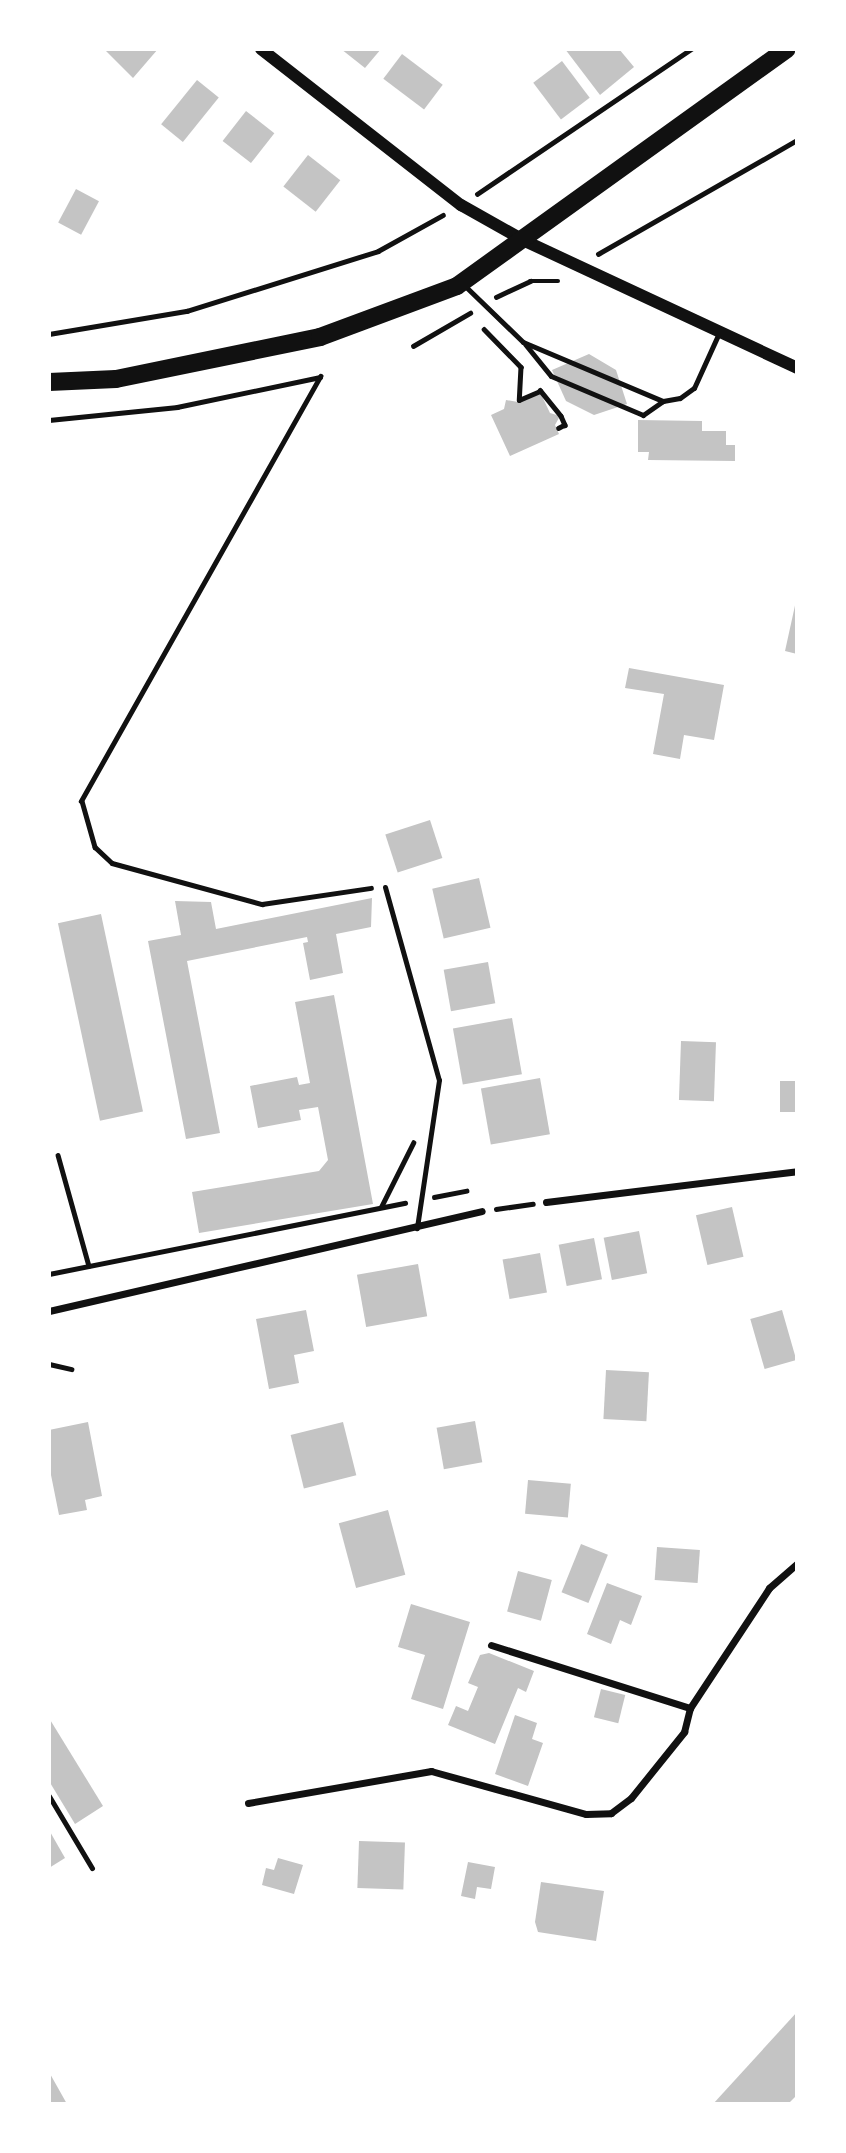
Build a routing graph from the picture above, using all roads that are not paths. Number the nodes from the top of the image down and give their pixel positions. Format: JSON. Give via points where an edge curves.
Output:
{"nodes":[{"id":1,"x":261,"y":49,"type":"edge"},
{"id":2,"x":787,"y":49,"type":"edge"},
{"id":3,"x":525,"y":241,"type":"junction"},
{"id":4,"x":461,"y":283,"type":"junction"},
{"id":5,"x":719,"y":333,"type":"junction"},
{"id":6,"x":523,"y":342,"type":"junction"},
{"id":7,"x":797,"y":368,"type":"edge"},
{"id":8,"x":49,"y":382,"type":"edge"},
{"id":9,"x":663,"y":401,"type":"junction"},
{"id":10,"x":385,"y":887,"type":"road end"},
{"id":11,"x":797,"y":1171,"type":"edge"},
{"id":12,"x":546,"y":1202,"type":"road end"},
{"id":13,"x":482,"y":1211,"type":"road end"},
{"id":14,"x":418,"y":1228,"type":"junction"},
{"id":15,"x":49,"y":1311,"type":"edge"},
{"id":16,"x":49,"y":1364,"type":"edge"},
{"id":17,"x":71,"y":1369,"type":"dead end"},
{"id":18,"x":797,"y":1564,"type":"edge"},
{"id":19,"x":491,"y":1645,"type":"dead end"},
{"id":20,"x":690,"y":1708,"type":"junction"},
{"id":21,"x":49,"y":1796,"type":"edge"},
{"id":22,"x":248,"y":1802,"type":"dead end"},
{"id":23,"x":92,"y":1868,"type":"dead end"}],
"edges":[{"from":1,"to":3,"type":"street","via":[[461,205]]},
{"from":2,"to":3,"type":"main road"},
{"from":3,"to":4,"type":"main road"},
{"from":3,"to":5,"type":"street"},
{"from":4,"to":6,"type":"lane"},
{"from":4,"to":8,"type":"main road","via":[[413,306],[320,337],[116,379]]},
{"from":5,"to":7,"type":"street"},
{"from":5,"to":9,"type":"lane","via":[[694,388],[680,398]]},
{"from":6,"to":9,"type":"lane"},
{"from":6,"to":9,"type":"lane","via":[[551,376],[597,396],[643,415]]},
{"from":10,"to":14,"type":"lane","via":[[439,1080]]},
{"from":11,"to":12,"type":"street"},
{"from":13,"to":14,"type":"street"},
{"from":14,"to":15,"type":"street"},
{"from":16,"to":17,"type":"lane"},
{"from":18,"to":20,"type":"street","via":[[769,1588]]},
{"from":19,"to":20,"type":"street"},
{"from":20,"to":22,"type":"street","via":[[684,1732],[631,1798],[611,1813],[586,1814],[431,1771]]},
{"from":21,"to":23,"type":"lane"}]}
